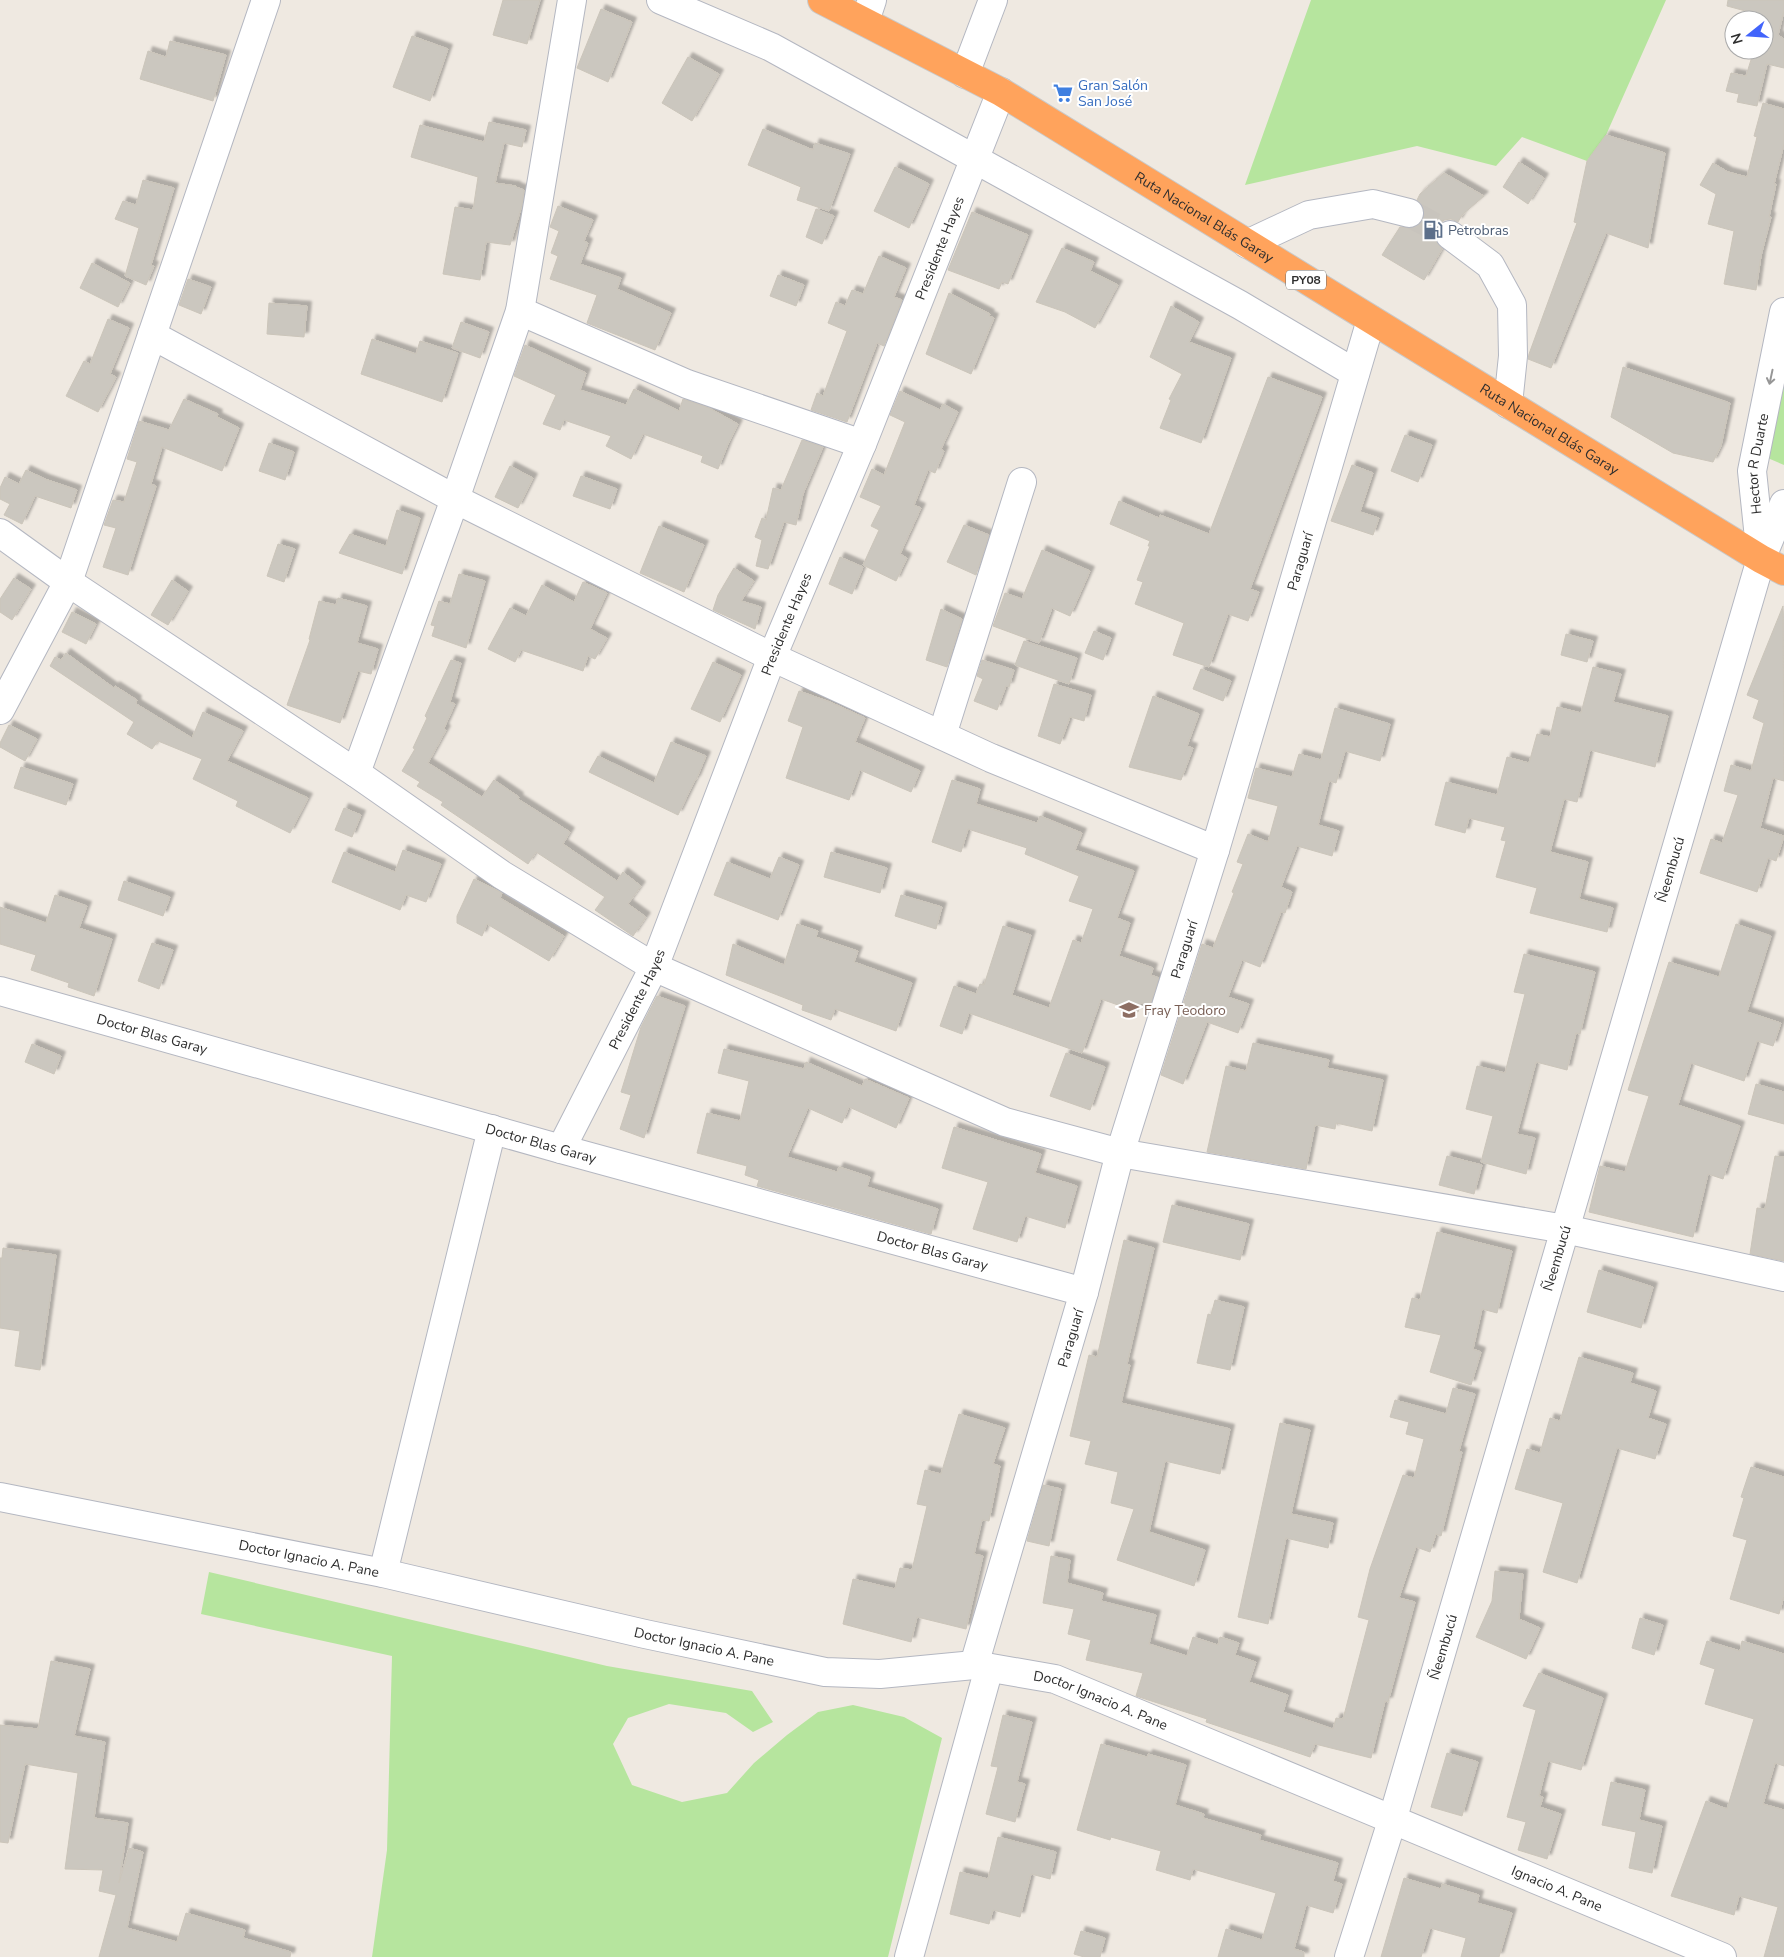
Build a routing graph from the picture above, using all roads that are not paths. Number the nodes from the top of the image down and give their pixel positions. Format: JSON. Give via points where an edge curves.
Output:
{"nodes":[{"id":1,"x":266,"y":0,"type":"edge"},
{"id":2,"x":572,"y":0,"type":"edge"},
{"id":3,"x":661,"y":0,"type":"edge"},
{"id":4,"x":822,"y":0,"type":"edge"},
{"id":5,"x":993,"y":0,"type":"edge"},
{"id":6,"x":868,"y":11,"type":"edge"},
{"id":7,"x":965,"y":74,"type":"junction"},
{"id":8,"x":1001,"y":92,"type":"junction"},
{"id":9,"x":975,"y":159,"type":"junction"},
{"id":10,"x":1408,"y":213,"type":"tunnel mouth"},
{"id":11,"x":1450,"y":235,"type":"tunnel mouth"},
{"id":12,"x":1247,"y":244,"type":"junction"},
{"id":13,"x":520,"y":311,"type":"junction"},
{"id":14,"x":1784,"y":312,"type":"edge"},
{"id":15,"x":1371,"y":320,"type":"junction"},
{"id":16,"x":152,"y":335,"type":"junction"},
{"id":17,"x":1355,"y":373,"type":"junction"},
{"id":18,"x":1508,"y":404,"type":"junction"},
{"id":19,"x":862,"y":444,"type":"junction"},
{"id":20,"x":1022,"y":482,"type":"dead end"},
{"id":21,"x":455,"y":499,"type":"junction"},
{"id":22,"x":1784,"y":504,"type":"edge"},
{"id":23,"x":0,"y":533,"type":"edge"},
{"id":24,"x":1772,"y":565,"type":"edge"},
{"id":25,"x":68,"y":582,"type":"junction"},
{"id":26,"x":772,"y":657,"type":"junction"},
{"id":27,"x":0,"y":710,"type":"edge"},
{"id":28,"x":942,"y":735,"type":"junction"},
{"id":29,"x":356,"y":773,"type":"junction"},
{"id":30,"x":1214,"y":850,"type":"junction"},
{"id":31,"x":654,"y":967,"type":"junction"},
{"id":32,"x":0,"y":991,"type":"edge"},
{"id":33,"x":492,"y":1129,"type":"junction"},
{"id":34,"x":561,"y":1149,"type":"junction"},
{"id":35,"x":1120,"y":1153,"type":"junction"},
{"id":36,"x":1565,"y":1229,"type":"junction"},
{"id":37,"x":1784,"y":1277,"type":"edge"},
{"id":38,"x":1084,"y":1292,"type":"junction"},
{"id":39,"x":0,"y":1497,"type":"edge"},
{"id":40,"x":382,"y":1572,"type":"junction"},
{"id":41,"x":982,"y":1666,"type":"junction"},
{"id":42,"x":1392,"y":1821,"type":"junction"},
{"id":43,"x":910,"y":1957,"type":"edge"},
{"id":44,"x":1349,"y":1957,"type":"edge"},
{"id":45,"x":1722,"y":1957,"type":"edge"}],
"edges":[{"from":1,"to":16,"type":"street"},
{"from":2,"to":13,"type":"street"},
{"from":3,"to":9,"type":"street","via":[[771,47]]},
{"from":4,"to":6,"type":"highway","name":"Ruta Nacional Blás Garay","number":"PY08"},
{"from":5,"to":7,"type":"street"},
{"from":6,"to":7,"type":"highway","name":"Ruta Nacional Blás Garay","number":"PY08"},
{"from":7,"to":8,"type":"highway","name":"Ruta Nacional Blás Garay","number":"PY08"},
{"from":8,"to":9,"type":"street","name":"Presidente Hayes"},
{"from":8,"to":12,"type":"highway","name":"Ruta Nacional Blás Garay","number":"PY08"},
{"from":9,"to":17,"type":"street","via":[[1240,305]]},
{"from":9,"to":19,"type":"street","name":"Presidente Hayes"},
{"from":10,"to":12,"type":"street","via":[[1373,204],[1309,215]]},
{"from":11,"to":18,"type":"street","via":[[1490,265],[1512,305],[1513,356]]},
{"from":12,"to":15,"type":"highway","name":"Ruta Nacional Blás Garay","number":"PY08"},
{"from":13,"to":19,"type":"street","via":[[687,384]]},
{"from":13,"to":21,"type":"street"},
{"from":14,"to":24,"type":"street","name":"Hector R Duarte","one_way":true,"via":[[1752,471]]},
{"from":15,"to":17,"type":"street","name":"Paraguarí"},
{"from":15,"to":18,"type":"highway","name":"Ruta Nacional Blás Garay","number":"PY08"},
{"from":16,"to":21,"type":"street"},
{"from":16,"to":25,"type":"street"},
{"from":17,"to":30,"type":"street","name":"Paraguarí"},
{"from":18,"to":24,"type":"highway","name":"Ruta Nacional Blás Garay","number":"PY08"},
{"from":19,"to":26,"type":"street","name":"Presidente Hayes"},
{"from":20,"to":28,"type":"street"},
{"from":21,"to":26,"type":"street"},
{"from":21,"to":29,"type":"street"},
{"from":22,"to":24,"type":"street","name":"Hector R Duarte"},
{"from":23,"to":25,"type":"street"},
{"from":24,"to":36,"type":"street","name":"Ñeembucú"},
{"from":25,"to":27,"type":"street"},
{"from":25,"to":29,"type":"street"},
{"from":26,"to":28,"type":"street"},
{"from":26,"to":31,"type":"street","name":"Presidente Hayes"},
{"from":28,"to":30,"type":"street"},
{"from":29,"to":31,"type":"street","via":[[502,875]]},
{"from":30,"to":35,"type":"street","name":"Paraguarí"},
{"from":31,"to":34,"type":"street","name":"Presidente Hayes"},
{"from":31,"to":35,"type":"street","via":[[1005,1122]]},
{"from":32,"to":33,"type":"street","name":"Doctor Blas Garay"},
{"from":33,"to":34,"type":"street","name":"Doctor Blas Garay"},
{"from":33,"to":40,"type":"street"},
{"from":34,"to":38,"type":"street","name":"Doctor Blas Garay"},
{"from":35,"to":36,"type":"street"},
{"from":35,"to":38,"type":"street","name":"Paraguarí"},
{"from":36,"to":37,"type":"street"},
{"from":36,"to":42,"type":"street","name":"Ñeembucú"},
{"from":38,"to":41,"type":"street","name":"Paraguarí"},
{"from":39,"to":40,"type":"street","name":"Doctor Ignacio A. Pane"},
{"from":40,"to":41,"type":"street","name":"Doctor Ignacio A. Pane","via":[[825,1672],[880,1674]]},
{"from":41,"to":42,"type":"street","name":"Doctor Ignacio A. Pane","via":[[1055,1679]]},
{"from":41,"to":43,"type":"street","name":"Paraguarí"},
{"from":42,"to":44,"type":"street","name":"Ñeembucú"},
{"from":42,"to":45,"type":"street","name":"Ignacio A. Pane"}]}
